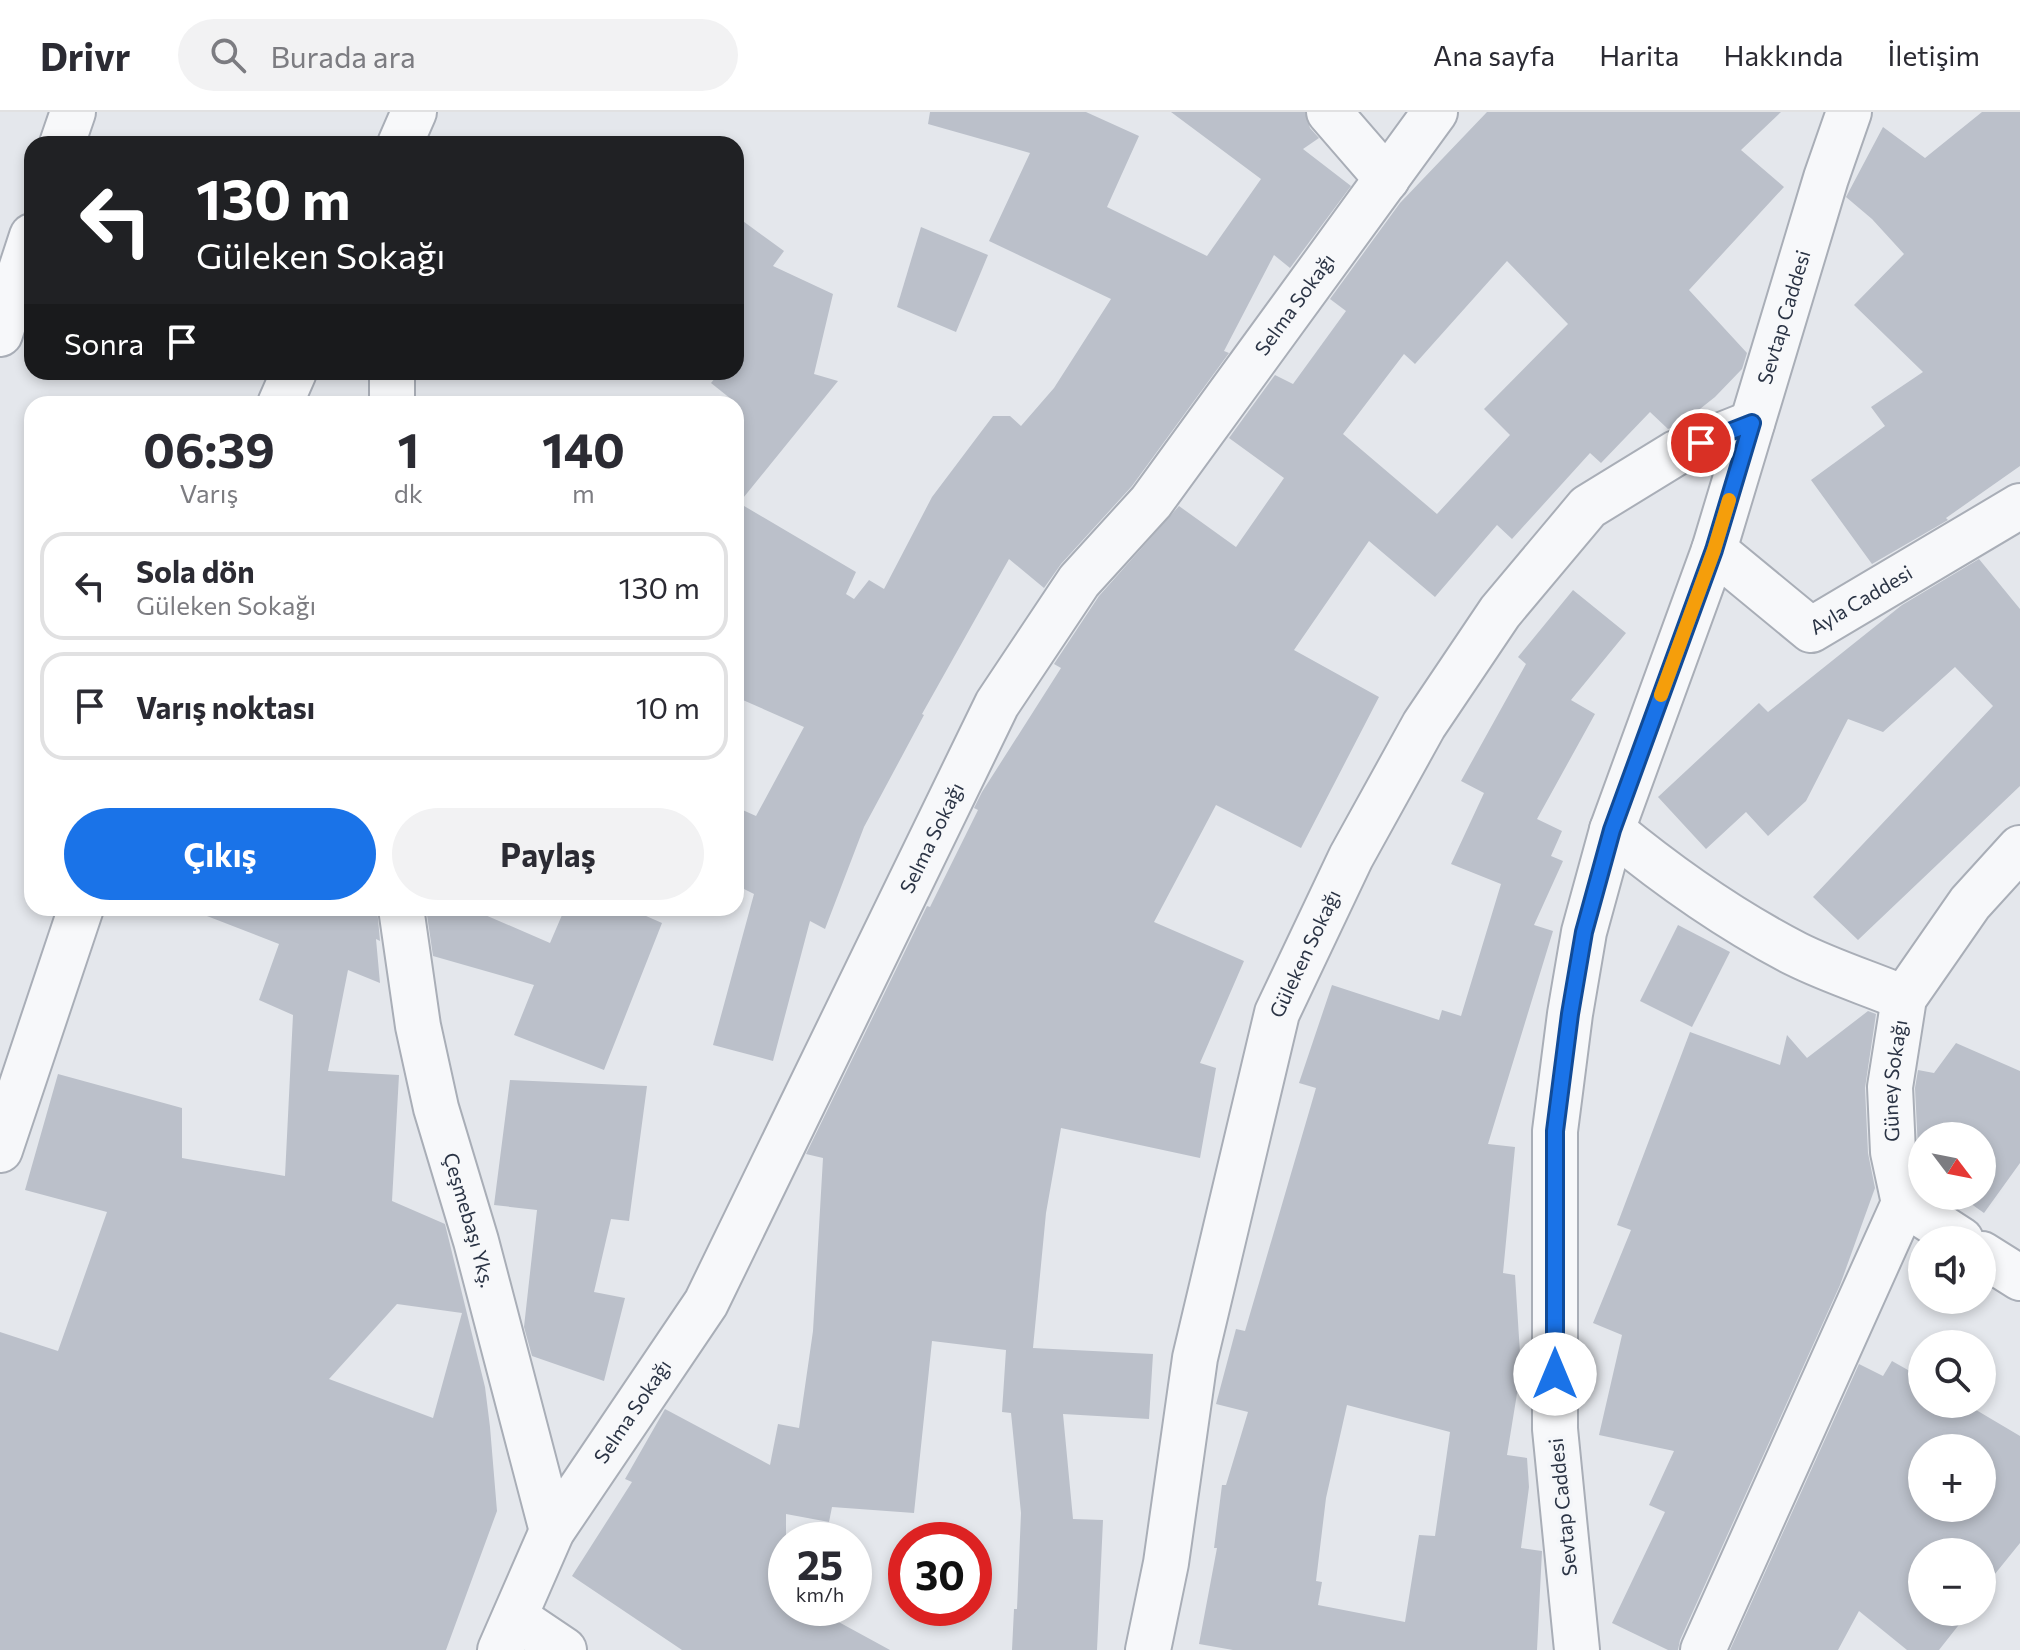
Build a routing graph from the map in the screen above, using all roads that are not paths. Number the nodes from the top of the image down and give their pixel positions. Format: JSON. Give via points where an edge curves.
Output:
{"nodes":[{"id":1,"x":73,"y":112,"type":"edge"},
{"id":2,"x":414,"y":112,"type":"edge"},
{"id":3,"x":1329,"y":112,"type":"edge"},
{"id":4,"x":1435,"y":112,"type":"edge"},
{"id":5,"x":1849,"y":112,"type":"edge"},
{"id":6,"x":65,"y":136,"type":"edge"},
{"id":7,"x":404,"y":136,"type":"edge"},
{"id":8,"x":1387,"y":179,"type":"junction"},
{"id":9,"x":24,"y":260,"type":"edge"},
{"id":10,"x":0,"y":334,"type":"edge"},
{"id":11,"x":1752,"y":423,"type":"junction"},
{"id":12,"x":2020,"y":506,"type":"edge"},
{"id":13,"x":1714,"y":550,"type":"junction"},
{"id":14,"x":1612,"y":830,"type":"junction"},
{"id":15,"x":2020,"y":848,"type":"edge"},
{"id":16,"x":78,"y":916,"type":"edge"},
{"id":17,"x":402,"y":916,"type":"edge"},
{"id":18,"x":1904,"y":998,"type":"junction"},
{"id":19,"x":0,"y":1150,"type":"edge"},
{"id":20,"x":1904,"y":1203,"type":"junction"},
{"id":21,"x":1939,"y":1226,"type":"edge"},
{"id":22,"x":1996,"y":1263,"type":"edge"},
{"id":23,"x":2020,"y":1278,"type":"edge"},
{"id":24,"x":552,"y":1531,"type":"junction"},
{"id":25,"x":508,"y":1633,"type":"edge"},
{"id":26,"x":564,"y":1650,"type":"edge"},
{"id":27,"x":1148,"y":1650,"type":"edge"},
{"id":28,"x":1577,"y":1650,"type":"edge"},
{"id":29,"x":1703,"y":1650,"type":"edge"}],
"edges":[{"from":1,"to":6,"type":"street"},
{"from":2,"to":7,"type":"street"},
{"from":3,"to":8,"type":"street"},
{"from":4,"to":8,"type":"street","name":"Selma Sokağı"},
{"from":5,"to":11,"type":"street","name":"Sevtap Caddesi"},
{"from":8,"to":24,"type":"street","name":"Selma Sokağı","via":[[1151,502],[1079,581],[997,704],[706,1303]]},
{"from":9,"to":10,"type":"street"},
{"from":11,"to":13,"type":"street","name":"Sevtap Caddesi"},
{"from":11,"to":27,"type":"street","name":"Güleken Sokağı","via":[[1676,453],[1588,507],[1500,612],[1424,725],[1351,857],[1277,1013],[1195,1358]]},
{"from":12,"to":13,"type":"street","name":"Ayla Caddesi","via":[[1811,630]]},
{"from":13,"to":14,"type":"street","name":"Sevtap Caddesi"},
{"from":14,"to":18,"type":"street","name":"Güney Sokağı","via":[[1700,898],[1796,954]]},
{"from":14,"to":28,"type":"street","name":"Sevtap Caddesi","via":[[1584,932],[1555,1131],[1555,1429]]},
{"from":15,"to":18,"type":"street","via":[[1970,903]]},
{"from":16,"to":19,"type":"street"},
{"from":17,"to":24,"type":"street","name":"Çeşmebaşı Ykş.","via":[[436,1108]]},
{"from":18,"to":20,"type":"street","name":"Güney Sokağı","via":[[1890,1087],[1893,1152]]},
{"from":20,"to":21,"type":"street"},
{"from":20,"to":29,"type":"street"},
{"from":22,"to":23,"type":"street"},
{"from":24,"to":25,"type":"street","name":"Selma Sokağı"},
{"from":25,"to":26,"type":"street"}]}
